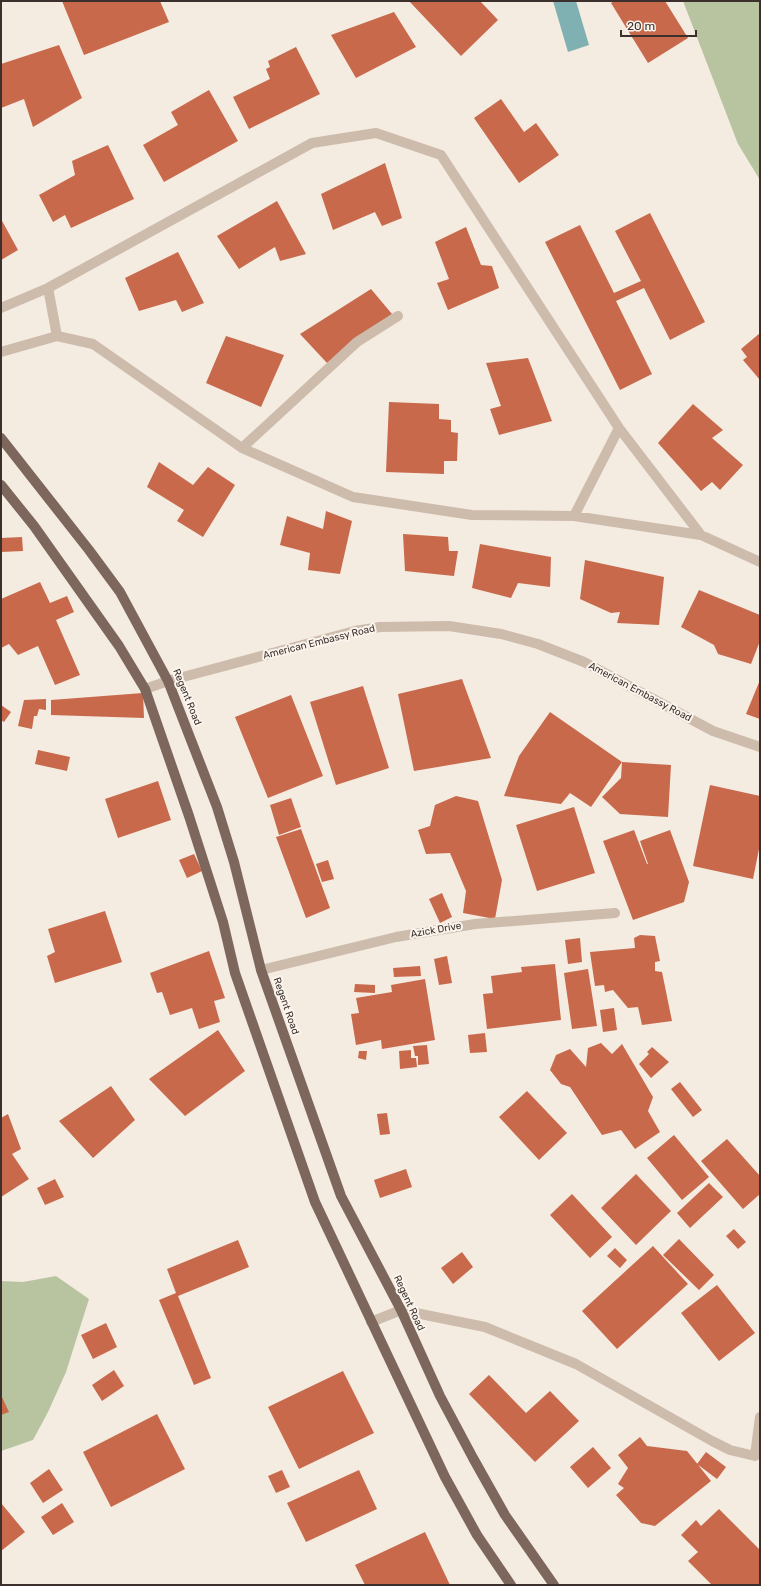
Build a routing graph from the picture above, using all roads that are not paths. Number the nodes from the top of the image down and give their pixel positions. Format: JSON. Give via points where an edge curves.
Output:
{"nodes":[{"id":1,"x":48,"y":288,"type":"junction"},
{"id":2,"x":1,"y":308,"type":"edge"},
{"id":3,"x":398,"y":316,"type":"dead end"},
{"id":4,"x":57,"y":336,"type":"junction"},
{"id":5,"x":1,"y":352,"type":"edge"},
{"id":6,"x":619,"y":428,"type":"junction"},
{"id":7,"x":1,"y":438,"type":"edge"},
{"id":8,"x":242,"y":448,"type":"junction"},
{"id":9,"x":1,"y":485,"type":"edge"},
{"id":10,"x":574,"y":516,"type":"junction"},
{"id":11,"x":701,"y":535,"type":"junction"},
{"id":12,"x":760,"y":562,"type":"edge"},
{"id":13,"x":168,"y":681,"type":"junction"},
{"id":14,"x":145,"y":689,"type":"junction"},
{"id":15,"x":760,"y":747,"type":"edge"},
{"id":16,"x":615,"y":913,"type":"dead end"},
{"id":17,"x":261,"y":970,"type":"junction"},
{"id":18,"x":401,"y":1310,"type":"junction"},
{"id":19,"x":371,"y":1322,"type":"junction"},
{"id":20,"x":760,"y":1417,"type":"edge"},
{"id":21,"x":511,"y":1585,"type":"edge"},
{"id":22,"x":554,"y":1585,"type":"edge"}],
"edges":[{"from":1,"to":2,"type":"street"},
{"from":1,"to":4,"type":"street"},
{"from":1,"to":6,"type":"street","via":[[312,143],[376,133],[441,155]]},
{"from":3,"to":8,"type":"street","via":[[357,342]]},
{"from":4,"to":5,"type":"street"},
{"from":4,"to":8,"type":"street","via":[[93,344]]},
{"from":6,"to":10,"type":"street"},
{"from":6,"to":11,"type":"street"},
{"from":7,"to":13,"type":"main road","name":"Regent Road","via":[[120,592]]},
{"from":8,"to":10,"type":"street","via":[[353,497],[472,515]]},
{"from":9,"to":14,"type":"main road","via":[[34,526],[119,646]]},
{"from":10,"to":11,"type":"street"},
{"from":11,"to":12,"type":"street"},
{"from":13,"to":14,"type":"street","name":"American Embassy Road"},
{"from":13,"to":15,"type":"street","name":"American Embassy Road","via":[[355,631],[380,627],[449,626],[501,634],[538,644],[584,662],[713,731]]},
{"from":13,"to":17,"type":"main road","name":"Regent Road","via":[[217,807],[234,862]]},
{"from":14,"to":19,"type":"main road","via":[[223,922],[235,973],[314,1202]]},
{"from":16,"to":17,"type":"street","name":"Azick Drive","via":[[475,924],[396,937]]},
{"from":17,"to":18,"type":"main road","name":"Regent Road","via":[[341,1196]]},
{"from":18,"to":19,"type":"street"},
{"from":18,"to":20,"type":"street","via":[[485,1326],[576,1364],[730,1450],[755,1456]]},
{"from":18,"to":22,"type":"main road","name":"Regent Road","via":[[440,1396],[505,1516]]},
{"from":19,"to":21,"type":"main road","via":[[445,1477],[477,1535]]}]}
